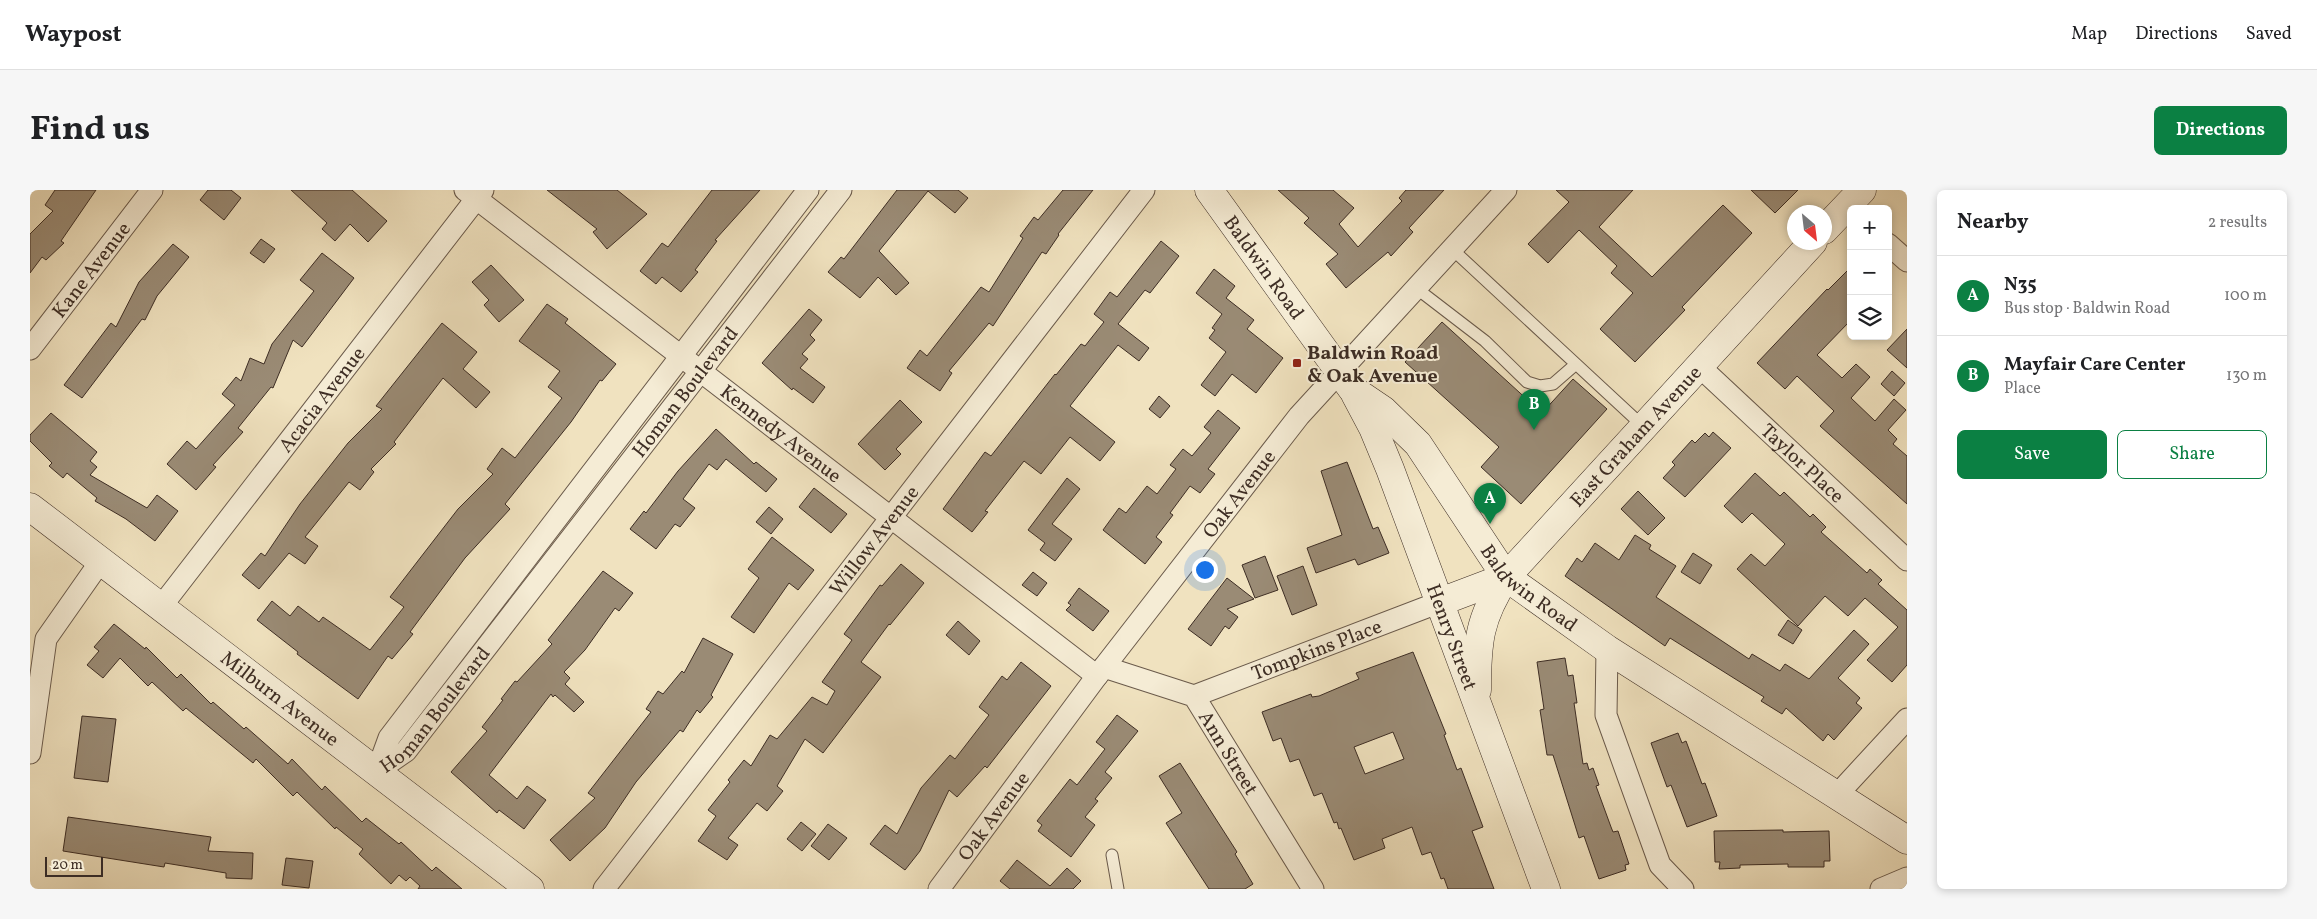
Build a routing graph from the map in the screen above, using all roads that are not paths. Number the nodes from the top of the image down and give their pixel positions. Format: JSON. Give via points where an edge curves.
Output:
{"nodes":[{"id":1,"x":152,"y":190,"type":"edge"},
{"id":2,"x":808,"y":190,"type":"edge"},
{"id":3,"x":841,"y":190,"type":"edge"},
{"id":4,"x":1144,"y":190,"type":"edge"},
{"id":5,"x":1209,"y":190,"type":"edge"},
{"id":6,"x":1506,"y":190,"type":"edge"},
{"id":7,"x":475,"y":193,"type":"edge"},
{"id":8,"x":1853,"y":201,"type":"edge"},
{"id":9,"x":1832,"y":222,"type":"edge"},
{"id":10,"x":1892,"y":248,"type":"edge"},
{"id":11,"x":1452,"y":249,"type":"junction"},
{"id":12,"x":1806,"y":250,"type":"edge"},
{"id":13,"x":1907,"y":261,"type":"edge"},
{"id":14,"x":1416,"y":288,"type":"junction"},
{"id":15,"x":30,"y":348,"type":"edge"},
{"id":16,"x":681,"y":357,"type":"junction"},
{"id":17,"x":1576,"y":364,"type":"junction"},
{"id":18,"x":1699,"y":366,"type":"junction"},
{"id":19,"x":701,"y":372,"type":"junction"},
{"id":20,"x":1346,"y":380,"type":"junction"},
{"id":21,"x":1644,"y":428,"type":"junction"},
{"id":22,"x":30,"y":507,"type":"edge"},
{"id":23,"x":891,"y":518,"type":"junction"},
{"id":24,"x":1907,"y":560,"type":"edge"},
{"id":25,"x":524,"y":561,"type":"junction"},
{"id":26,"x":100,"y":562,"type":"junction"},
{"id":27,"x":542,"y":576,"type":"junction"},
{"id":28,"x":1506,"y":577,"type":"junction"},
{"id":29,"x":1440,"y":602,"type":"junction"},
{"id":30,"x":160,"y":608,"type":"junction"},
{"id":31,"x":1607,"y":649,"type":"junction"},
{"id":32,"x":1101,"y":672,"type":"junction"},
{"id":33,"x":1194,"y":696,"type":"junction"},
{"id":34,"x":1477,"y":704,"type":"junction"},
{"id":35,"x":1907,"y":719,"type":"edge"},
{"id":36,"x":30,"y":753,"type":"edge"},
{"id":37,"x":377,"y":772,"type":"junction"},
{"id":38,"x":1836,"y":796,"type":"junction"},
{"id":39,"x":1907,"y":840,"type":"edge"},
{"id":40,"x":1112,"y":855,"type":"dead end"},
{"id":41,"x":1907,"y":878,"type":"edge"},
{"id":42,"x":530,"y":889,"type":"edge"},
{"id":43,"x":604,"y":889,"type":"edge"},
{"id":44,"x":939,"y":889,"type":"edge"},
{"id":45,"x":1118,"y":889,"type":"edge"},
{"id":46,"x":1313,"y":889,"type":"edge"},
{"id":47,"x":1546,"y":889,"type":"edge"},
{"id":48,"x":1683,"y":889,"type":"edge"},
{"id":49,"x":1882,"y":889,"type":"edge"}],
"edges":[{"from":1,"to":15,"type":"street","name":"Kane Avenue"},
{"from":2,"to":16,"type":"street","name":"Homan Boulevard"},
{"from":3,"to":19,"type":"street","name":"Homan Boulevard"},
{"from":4,"to":23,"type":"street","name":"Willow Avenue"},
{"from":5,"to":20,"type":"main road","name":"Baldwin Road"},
{"from":6,"to":11,"type":"street","name":"Oak Avenue"},
{"from":7,"to":16,"type":"street","name":"Kennedy Avenue"},
{"from":7,"to":30,"type":"street","name":"Acacia Avenue"},
{"from":8,"to":9,"type":"main road"},
{"from":10,"to":13,"type":"street"},
{"from":11,"to":14,"type":"street","name":"Oak Avenue"},
{"from":11,"to":17,"type":"lane"},
{"from":12,"to":18,"type":"main road","name":"East Graham Avenue"},
{"from":14,"to":17,"type":"lane","via":[[1485,341],[1527,382],[1540,386],[1553,384]]},
{"from":14,"to":20,"type":"street","name":"Oak Avenue"},
{"from":16,"to":19,"type":"street","name":"Kennedy Avenue"},
{"from":16,"to":25,"type":"street","name":"Homan Boulevard"},
{"from":17,"to":21,"type":"lane"},
{"from":18,"to":21,"type":"main road","name":"East Graham Avenue"},
{"from":18,"to":24,"type":"street","name":"Taylor Place"},
{"from":19,"to":23,"type":"street","name":"Kennedy Avenue"},
{"from":19,"to":27,"type":"street","name":"Homan Boulevard"},
{"from":20,"to":28,"type":"main road","name":"Baldwin Road","via":[[1418,444]]},
{"from":20,"to":29,"type":"main road","name":"Henry Street","via":[[1379,445]]},
{"from":20,"to":32,"type":"street","name":"Oak Avenue","via":[[1299,416]]},
{"from":21,"to":28,"type":"main road","name":"East Graham Avenue"},
{"from":22,"to":26,"type":"main road","name":"Milburn Avenue"},
{"from":23,"to":32,"type":"street","name":"Kennedy Avenue"},
{"from":23,"to":43,"type":"street","name":"Willow Avenue"},
{"from":25,"to":27,"type":"lane"},
{"from":25,"to":37,"type":"street","name":"Homan Boulevard","via":[[389,738]]},
{"from":26,"to":30,"type":"main road","name":"Milburn Avenue"},
{"from":26,"to":36,"type":"street","via":[[46,639]]},
{"from":27,"to":37,"type":"street","name":"Homan Boulevard","via":[[406,751]]},
{"from":28,"to":29,"type":"main road","name":"East Graham Avenue"},
{"from":28,"to":31,"type":"main road","name":"Baldwin Road"},
{"from":28,"to":34,"type":"main road","via":[[1490,601],[1483,619],[1477,663]]},
{"from":29,"to":33,"type":"street","name":"Tompkins Place"},
{"from":29,"to":34,"type":"main road","name":"Henry Street"},
{"from":30,"to":37,"type":"main road","name":"Milburn Avenue"},
{"from":31,"to":38,"type":"main road","name":"Baldwin Road"},
{"from":31,"to":48,"type":"street","via":[[1606,715],[1660,865]]},
{"from":32,"to":33,"type":"street","name":"Ann Street"},
{"from":32,"to":44,"type":"street","name":"Oak Avenue"},
{"from":33,"to":46,"type":"street","name":"Ann Street"},
{"from":34,"to":47,"type":"main road","name":"Henry Street"},
{"from":35,"to":38,"type":"street"},
{"from":37,"to":42,"type":"main road","name":"Milburn Avenue"},
{"from":38,"to":39,"type":"main road","name":"Baldwin Road"},
{"from":40,"to":45,"type":"lane"},
{"from":41,"to":49,"type":"street"}]}
